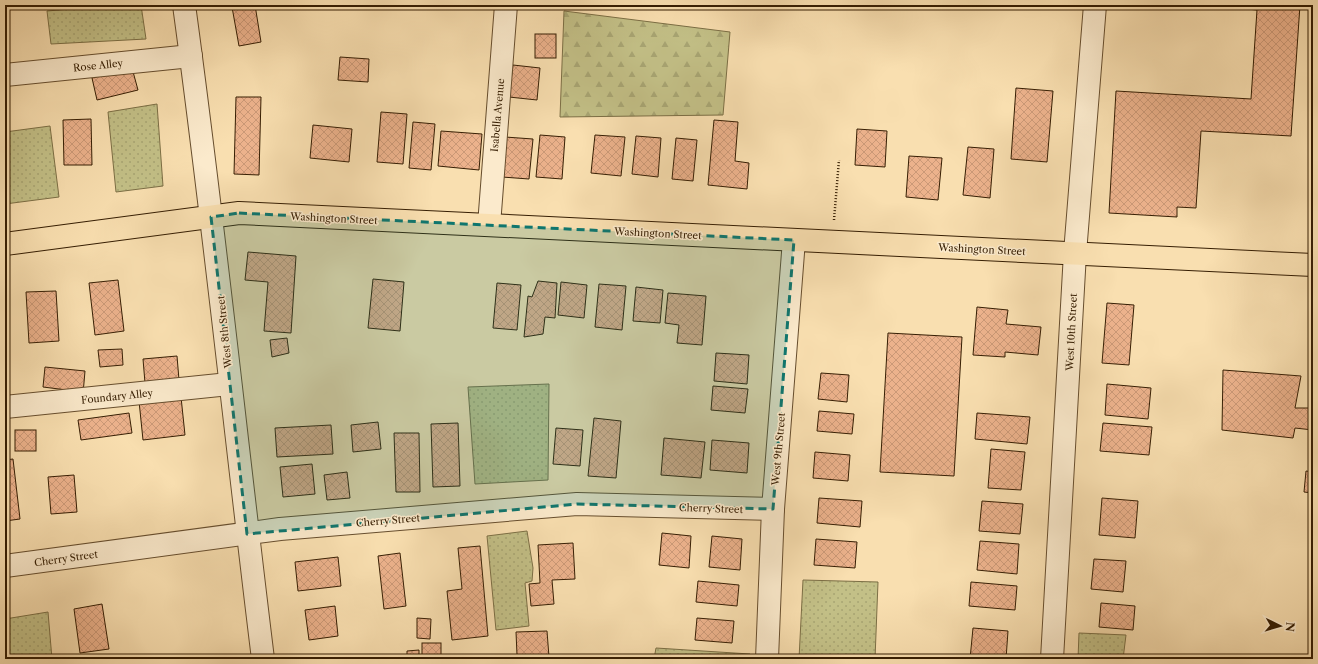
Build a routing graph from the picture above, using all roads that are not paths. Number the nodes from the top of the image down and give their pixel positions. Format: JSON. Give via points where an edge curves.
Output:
{"nodes":[{"id":1,"x":184,"y":5,"type":"edge"},
{"id":2,"x":506,"y":5,"type":"edge"},
{"id":3,"x":1095,"y":5,"type":"edge"},
{"id":4,"x":191,"y":56,"type":"junction"},
{"id":5,"x":5,"y":75,"type":"edge"},
{"id":6,"x":211,"y":217,"type":"junction"},
{"id":7,"x":489,"y":225,"type":"junction"},
{"id":8,"x":794,"y":240,"type":"junction"},
{"id":9,"x":5,"y":244,"type":"edge"},
{"id":10,"x":1075,"y":253,"type":"junction"},
{"id":11,"x":1313,"y":265,"type":"edge"},
{"id":12,"x":230,"y":384,"type":"junction"},
{"id":13,"x":5,"y":407,"type":"edge"},
{"id":14,"x":773,"y":509,"type":"junction"},
{"id":15,"x":247,"y":534,"type":"junction"},
{"id":16,"x":5,"y":566,"type":"edge"},
{"id":17,"x":263,"y":659,"type":"edge"},
{"id":18,"x":767,"y":659,"type":"edge"},
{"id":19,"x":1052,"y":659,"type":"edge"}],
"edges":[{"from":1,"to":4,"type":"street","name":"West 8th Street"},
{"from":2,"to":7,"type":"street","name":"Isabella Avenue"},
{"from":3,"to":10,"type":"street","name":"West 10th Street"},
{"from":4,"to":5,"type":"street","name":"Rose Alley"},
{"from":4,"to":6,"type":"street","name":"West 8th Street"},
{"from":6,"to":7,"type":"main road","name":"Washington Street","via":[[239,213]]},
{"from":6,"to":9,"type":"main road","name":"Washington Street"},
{"from":6,"to":12,"type":"street","name":"West 8th Street"},
{"from":7,"to":8,"type":"main road","name":"Washington Street"},
{"from":8,"to":10,"type":"main road","name":"Washington Street"},
{"from":8,"to":14,"type":"street","name":"West 9th Street"},
{"from":10,"to":11,"type":"main road","name":"Washington Street"},
{"from":10,"to":19,"type":"street","name":"West 10th Street"},
{"from":12,"to":13,"type":"street","name":"Foundary Alley"},
{"from":12,"to":15,"type":"street","name":"West 8th Street"},
{"from":14,"to":15,"type":"street","name":"Cherry Street","via":[[577,504]]},
{"from":14,"to":18,"type":"street","name":"West 9th Street"},
{"from":15,"to":16,"type":"street","name":"Cherry Street"},
{"from":15,"to":17,"type":"street","name":"West 8th Street"}]}
